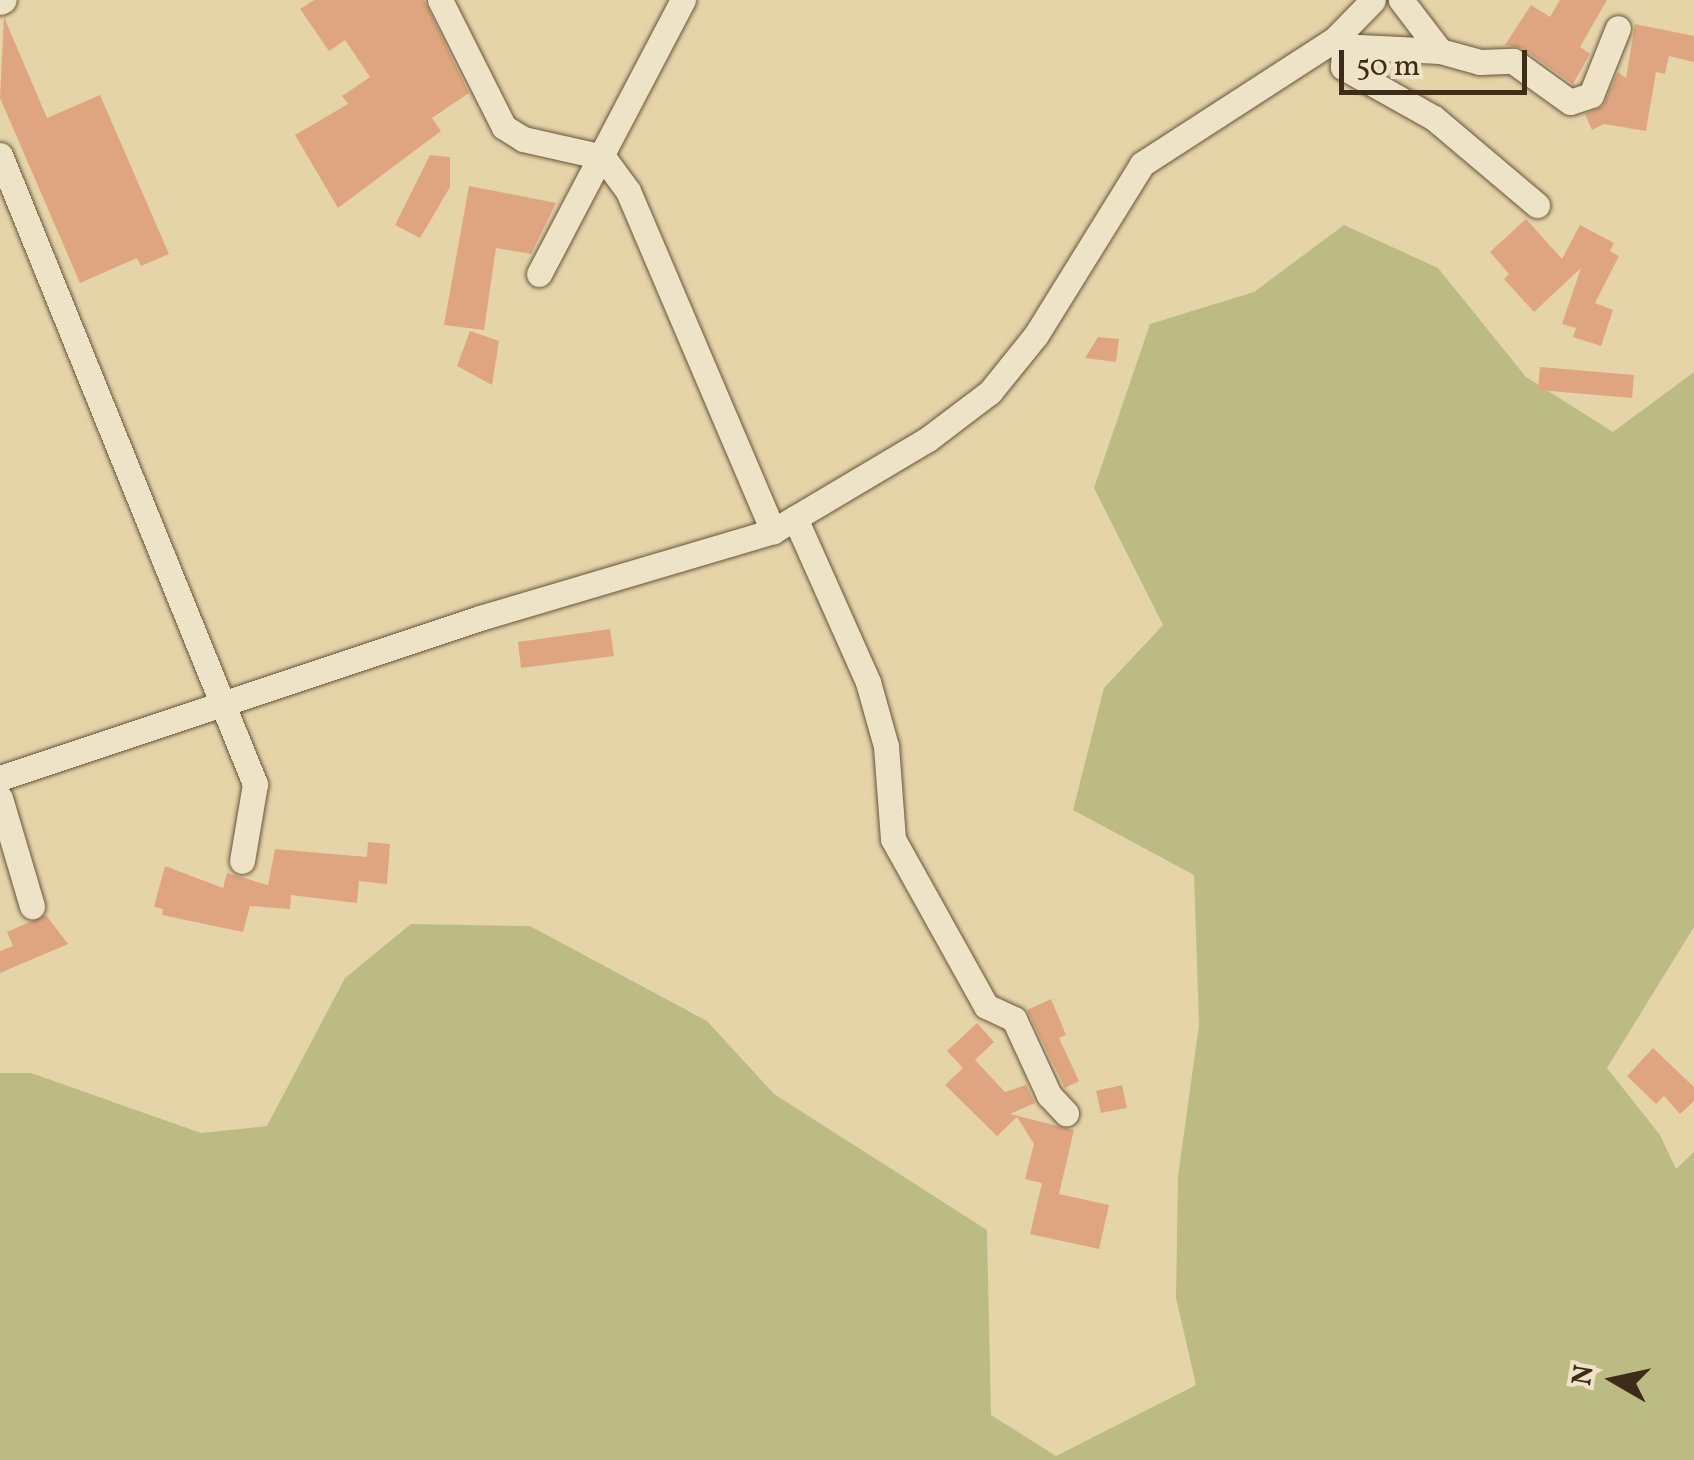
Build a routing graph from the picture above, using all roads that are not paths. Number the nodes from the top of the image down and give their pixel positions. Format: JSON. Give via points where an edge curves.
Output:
{"nodes":[{"id":1,"x":440,"y":0,"type":"edge"},
{"id":2,"x":683,"y":0,"type":"edge"},
{"id":3,"x":1372,"y":0,"type":"edge"},
{"id":4,"x":1401,"y":0,"type":"edge"},
{"id":5,"x":1618,"y":28,"type":"dead end"},
{"id":6,"x":1440,"y":50,"type":"junction"},
{"id":7,"x":0,"y":155,"type":"edge"},
{"id":8,"x":603,"y":157,"type":"junction"},
{"id":9,"x":1538,"y":205,"type":"dead end"},
{"id":10,"x":539,"y":274,"type":"dead end"},
{"id":11,"x":784,"y":525,"type":"junction"},
{"id":12,"x":226,"y":700,"type":"junction"},
{"id":13,"x":0,"y":778,"type":"edge"},
{"id":14,"x":0,"y":798,"type":"edge"},
{"id":15,"x":242,"y":861,"type":"dead end"},
{"id":16,"x":32,"y":906,"type":"dead end"},
{"id":17,"x":1066,"y":1113,"type":"dead end"}],
"edges":[{"from":1,"to":8,"type":"street","via":[[504,127],[523,139]]},
{"from":2,"to":8,"type":"street"},
{"from":3,"to":11,"type":"street","via":[[1335,39],[1142,164],[1036,336],[990,392],[928,438]]},
{"from":4,"to":6,"type":"street"},
{"from":5,"to":6,"type":"street","via":[[1590,96],[1570,102],[1513,62],[1480,62]]},
{"from":6,"to":9,"type":"street","via":[[1358,47],[1344,52],[1343,67],[1434,118]]},
{"from":7,"to":12,"type":"street"},
{"from":8,"to":10,"type":"street"},
{"from":8,"to":11,"type":"street","via":[[628,191]]},
{"from":11,"to":12,"type":"street"},
{"from":11,"to":17,"type":"street","via":[[868,682],[886,746],[893,840],[986,1006],[1014,1019],[1049,1095]]},
{"from":12,"to":13,"type":"street"},
{"from":12,"to":15,"type":"street","via":[[256,784]]},
{"from":14,"to":16,"type":"street"}]}
